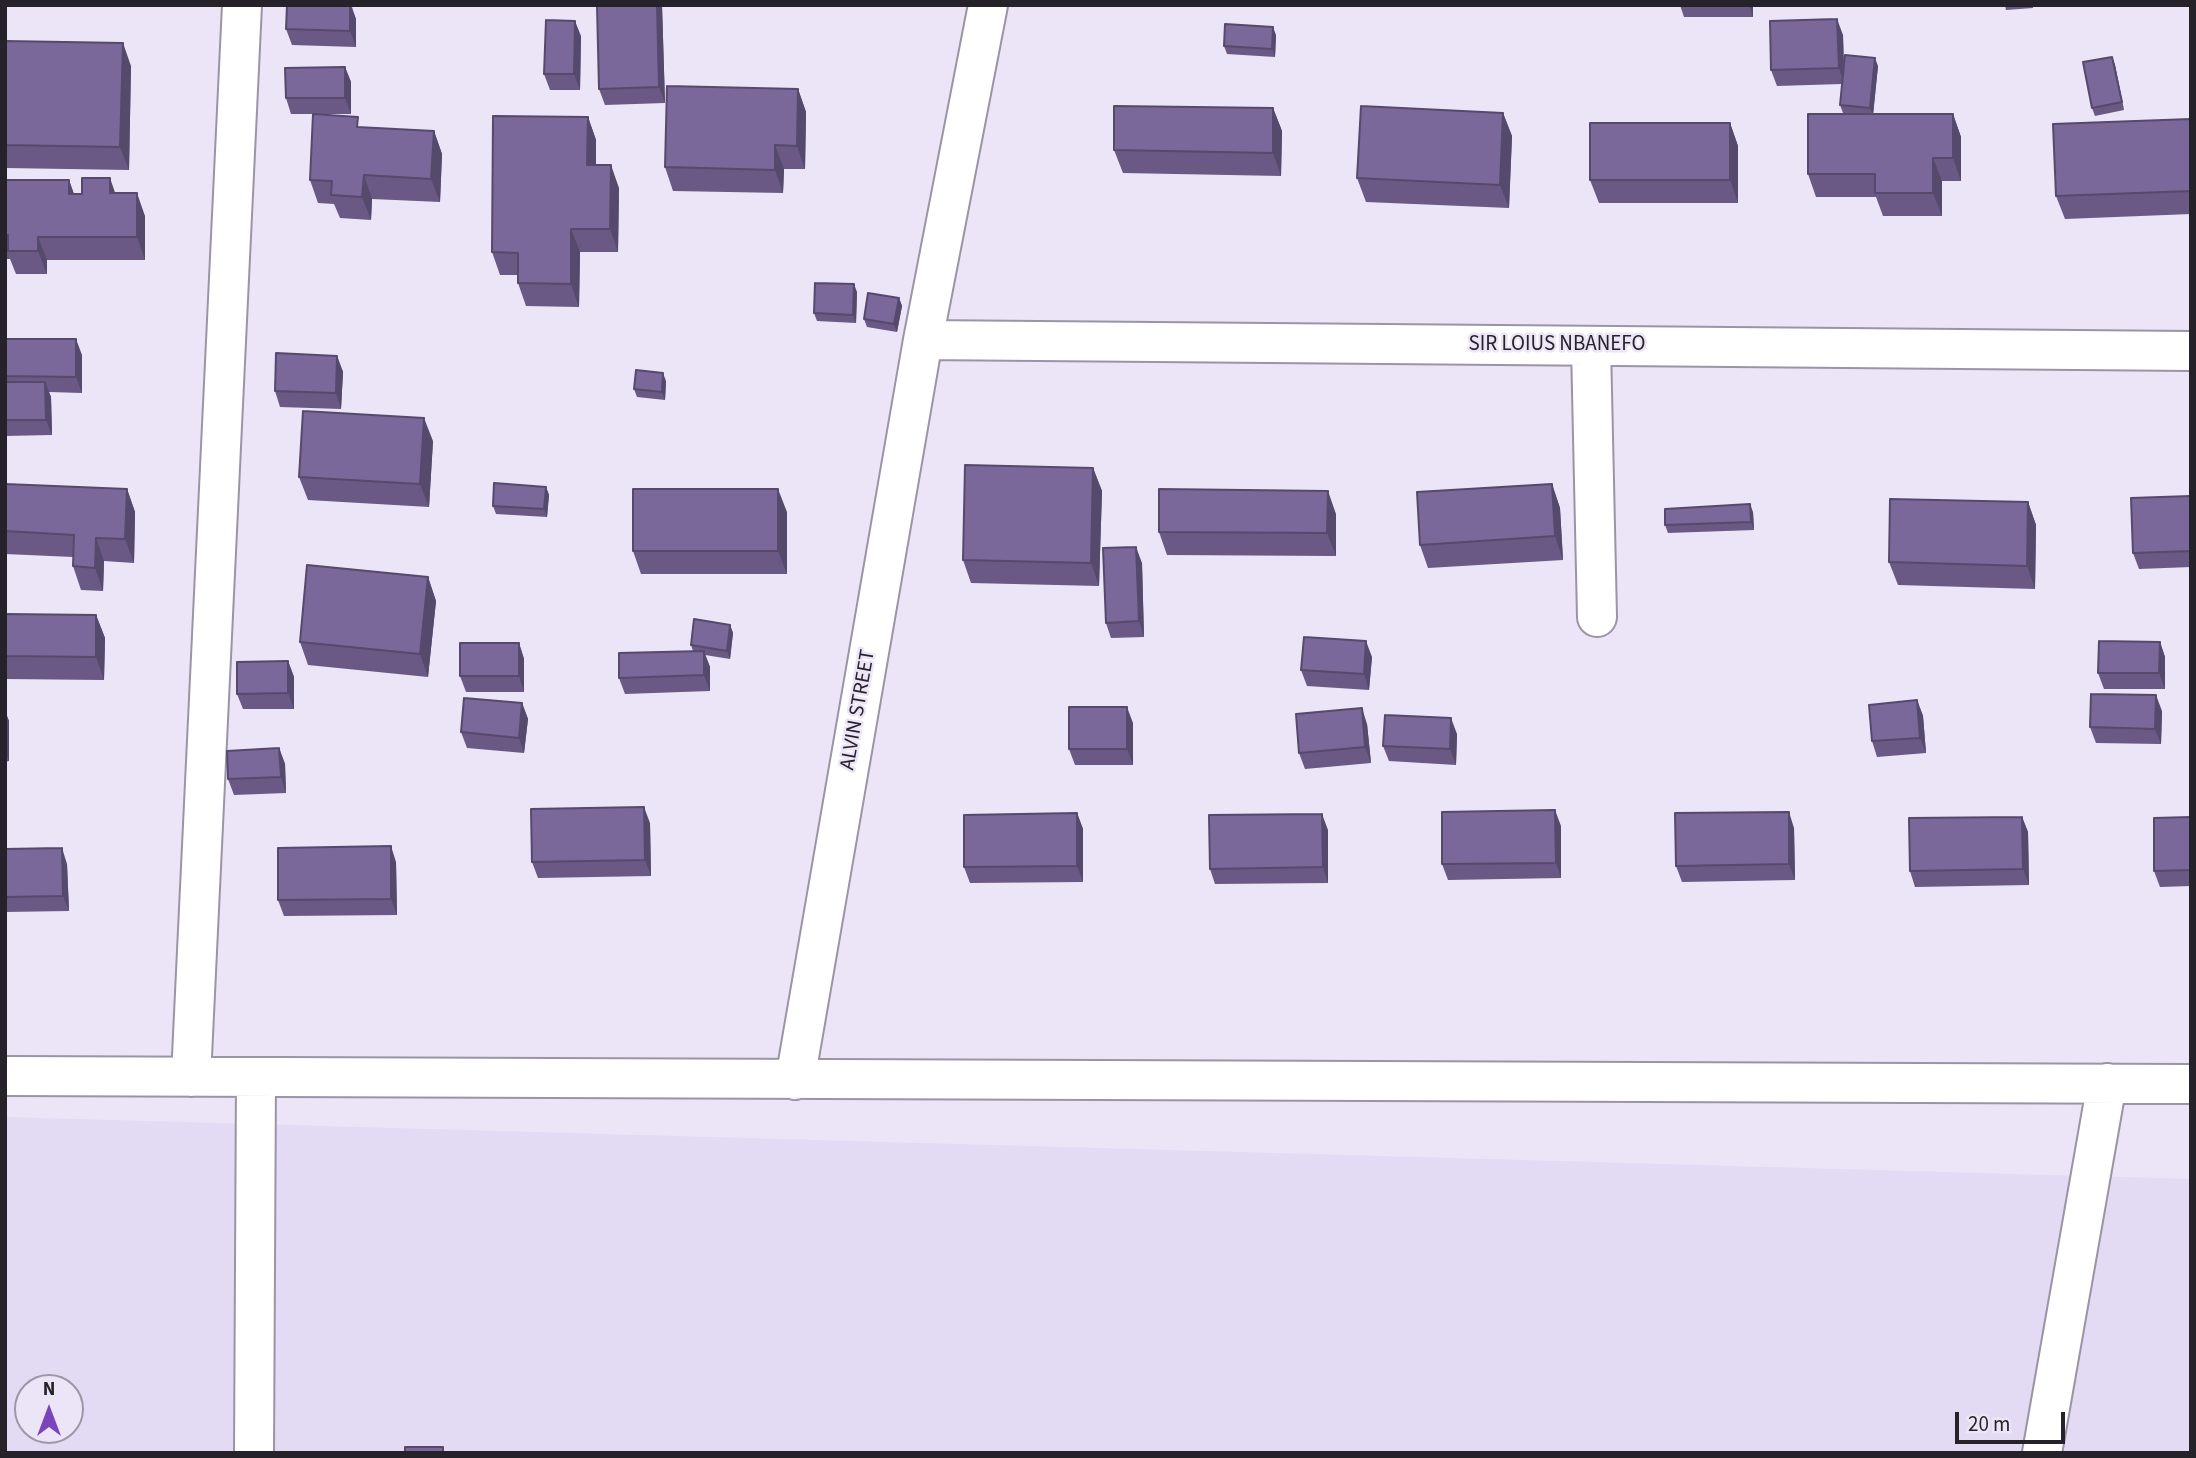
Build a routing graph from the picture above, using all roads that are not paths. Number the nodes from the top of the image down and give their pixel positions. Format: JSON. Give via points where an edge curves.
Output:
{"nodes":[{"id":1,"x":242,"y":5,"type":"edge"},
{"id":2,"x":988,"y":5,"type":"edge"},
{"id":3,"x":923,"y":340,"type":"junction"},
{"id":4,"x":1591,"y":346,"type":"junction"},
{"id":5,"x":2191,"y":351,"type":"edge"},
{"id":6,"x":1597,"y":617,"type":"dead end"},
{"id":7,"x":5,"y":1076,"type":"edge"},
{"id":8,"x":191,"y":1077,"type":"junction"},
{"id":9,"x":256,"y":1078,"type":"junction"},
{"id":10,"x":795,"y":1080,"type":"junction"},
{"id":11,"x":2107,"y":1083,"type":"junction"},
{"id":12,"x":2191,"y":1084,"type":"edge"},
{"id":13,"x":254,"y":1453,"type":"edge"},
{"id":14,"x":2042,"y":1453,"type":"edge"}],
"edges":[{"from":1,"to":8,"type":"street"},
{"from":2,"to":3,"type":"street","name":"ALVIN STREET"},
{"from":3,"to":4,"type":"street","name":"SIR LOIUS NBANEFO"},
{"from":3,"to":10,"type":"street","name":"ALVIN STREET"},
{"from":4,"to":5,"type":"street","name":"SIR LOIUS NBANEFO"},
{"from":4,"to":6,"type":"street"},
{"from":7,"to":8,"type":"street"},
{"from":8,"to":9,"type":"street"},
{"from":9,"to":10,"type":"street"},
{"from":9,"to":13,"type":"street"},
{"from":10,"to":11,"type":"street"},
{"from":11,"to":12,"type":"street"},
{"from":11,"to":14,"type":"street"}]}
